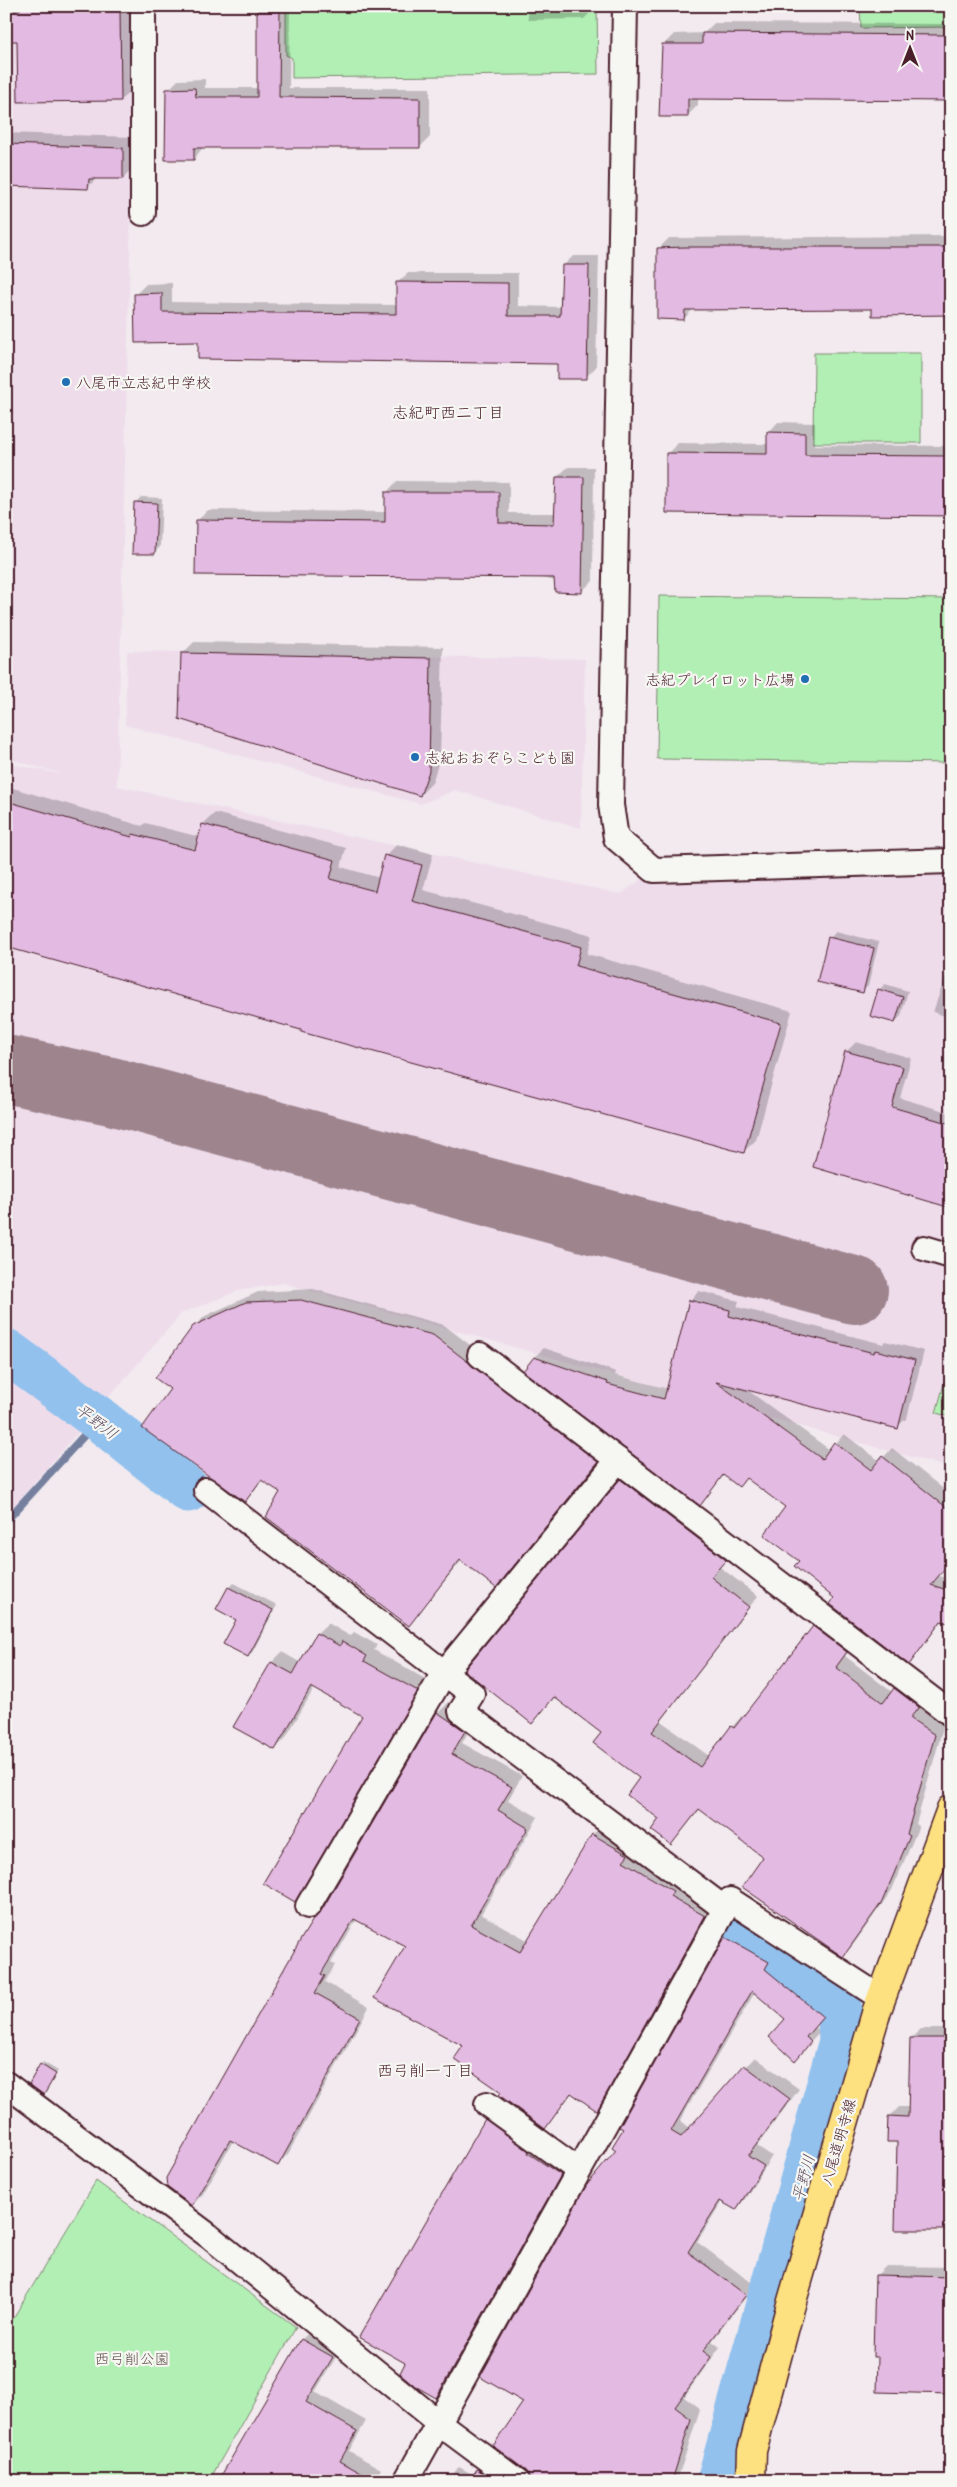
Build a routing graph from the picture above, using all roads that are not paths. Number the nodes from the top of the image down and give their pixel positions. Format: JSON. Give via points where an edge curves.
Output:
{"nodes":[{"id":1,"x":142,"y":6,"type":"edge"},
{"id":2,"x":625,"y":6,"type":"edge"},
{"id":3,"x":143,"y":213,"type":"dead end"},
{"id":4,"x":951,"y":861,"type":"edge"},
{"id":5,"x":924,"y":1248,"type":"dead end"},
{"id":6,"x":951,"y":1256,"type":"edge"},
{"id":7,"x":480,"y":1355,"type":"dead end"},
{"id":8,"x":618,"y":1460,"type":"junction"},
{"id":9,"x":206,"y":1490,"type":"dead end"},
{"id":10,"x":444,"y":1673,"type":"junction"},
{"id":11,"x":951,"y":1714,"type":"edge"},
{"id":12,"x":951,"y":1809,"type":"edge"},
{"id":13,"x":308,"y":1906,"type":"dead end"},
{"id":14,"x":725,"y":1909,"type":"junction"},
{"id":15,"x":882,"y":1998,"type":"junction"},
{"id":16,"x":6,"y":2084,"type":"edge"},
{"id":17,"x":487,"y":2104,"type":"dead end"},
{"id":18,"x":578,"y":2170,"type":"junction"},
{"id":19,"x":438,"y":2422,"type":"junction"},
{"id":20,"x":406,"y":2481,"type":"edge"},
{"id":21,"x":518,"y":2481,"type":"edge"},
{"id":22,"x":751,"y":2481,"type":"edge"}],
"edges":[{"from":1,"to":3,"type":"street"},
{"from":2,"to":4,"type":"street","via":[[610,805],[616,838],[654,870]]},
{"from":5,"to":6,"type":"street"},
{"from":7,"to":8,"type":"street"},
{"from":8,"to":10,"type":"street"},
{"from":8,"to":11,"type":"street"},
{"from":9,"to":10,"type":"street"},
{"from":10,"to":13,"type":"street"},
{"from":10,"to":14,"type":"street","via":[[472,1694],[461,1712]]},
{"from":12,"to":15,"type":"main road","name":"八尾道明寺線"},
{"from":14,"to":15,"type":"street","via":[[730,1900]]},
{"from":14,"to":18,"type":"street"},
{"from":15,"to":22,"type":"main road","name":"八尾道明寺線","via":[[790,2308],[752,2452]]},
{"from":16,"to":19,"type":"street","via":[[209,2236]]},
{"from":17,"to":18,"type":"street"},
{"from":18,"to":19,"type":"street"},
{"from":19,"to":20,"type":"street"},
{"from":19,"to":21,"type":"street"}]}
